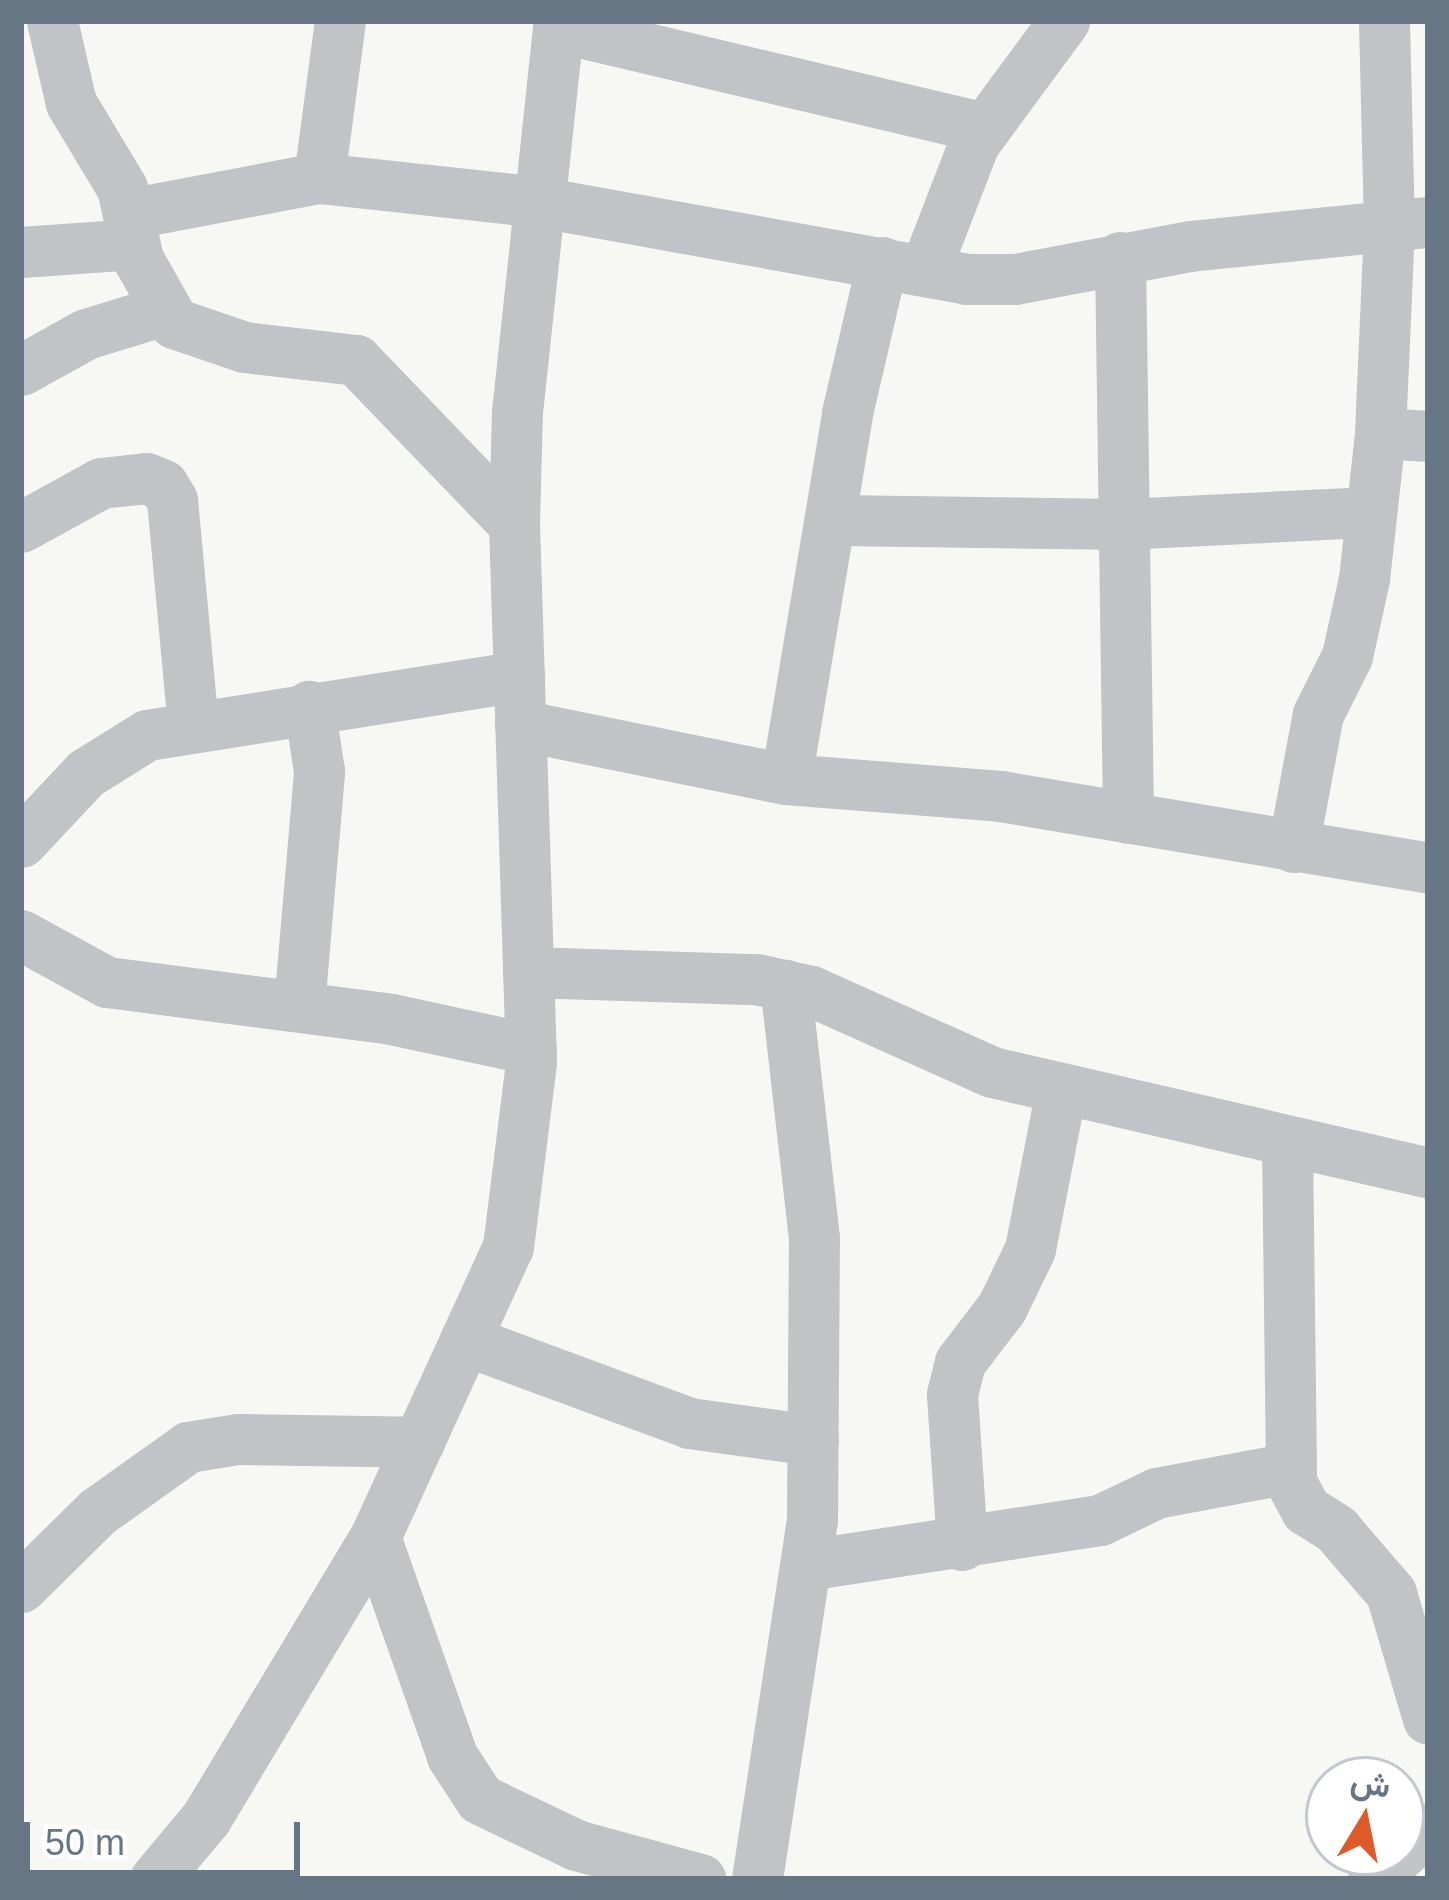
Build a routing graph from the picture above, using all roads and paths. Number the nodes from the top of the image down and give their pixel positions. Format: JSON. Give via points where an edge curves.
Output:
{"nodes":[{"id":1,"x":52,"y":21,"type":"edge"},
{"id":2,"x":340,"y":21,"type":"edge"},
{"id":3,"x":1064,"y":21,"type":"edge"},
{"id":4,"x":1384,"y":21,"type":"edge"},
{"id":5,"x":558,"y":24,"type":"edge"},
{"id":6,"x":985,"y":128,"type":"junction"},
{"id":7,"x":319,"y":178,"type":"junction"},
{"id":8,"x":540,"y":202,"type":"junction"},
{"id":9,"x":1408,"y":224,"type":"edge"},
{"id":10,"x":134,"y":228,"type":"junction"},
{"id":11,"x":21,"y":252,"type":"edge"},
{"id":12,"x":1120,"y":257,"type":"junction"},
{"id":13,"x":904,"y":266,"type":"junction"},
{"id":14,"x":164,"y":310,"type":"junction"},
{"id":15,"x":21,"y":370,"type":"edge"},
{"id":16,"x":1404,"y":435,"type":"edge"},
{"id":17,"x":1371,"y":512,"type":"junction"},
{"id":18,"x":834,"y":520,"type":"junction"},
{"id":19,"x":514,"y":524,"type":"junction"},
{"id":20,"x":1124,"y":524,"type":"junction"},
{"id":21,"x":21,"y":527,"type":"edge"},
{"id":22,"x":519,"y":700,"type":"junction"},
{"id":23,"x":309,"y":706,"type":"junction"},
{"id":24,"x":193,"y":727,"type":"junction"},
{"id":25,"x":786,"y":779,"type":"junction"},
{"id":26,"x":1128,"y":818,"type":"junction"},
{"id":27,"x":21,"y":842,"type":"edge"},
{"id":28,"x":1293,"y":847,"type":"junction"},
{"id":29,"x":1428,"y":868,"type":"edge"},
{"id":30,"x":21,"y":935,"type":"edge"},
{"id":31,"x":528,"y":972,"type":"junction"},
{"id":32,"x":785,"y":985,"type":"junction"},
{"id":33,"x":299,"y":1006,"type":"junction"},
{"id":34,"x":530,"y":1049,"type":"junction"},
{"id":35,"x":1061,"y":1089,"type":"junction"},
{"id":36,"x":1287,"y":1143,"type":"junction"},
{"id":37,"x":1428,"y":1173,"type":"edge"},
{"id":38,"x":465,"y":1340,"type":"junction"},
{"id":39,"x":813,"y":1440,"type":"junction"},
{"id":40,"x":419,"y":1442,"type":"junction"},
{"id":41,"x":1289,"y":1468,"type":"junction"},
{"id":42,"x":375,"y":1537,"type":"junction"},
{"id":43,"x":962,"y":1546,"type":"junction"},
{"id":44,"x":806,"y":1565,"type":"junction"},
{"id":45,"x":27,"y":1569,"type":"edge"},
{"id":46,"x":1428,"y":1719,"type":"edge"},
{"id":47,"x":1428,"y":1829,"type":"edge"},
{"id":48,"x":155,"y":1879,"type":"edge"},
{"id":49,"x":700,"y":1879,"type":"edge"},
{"id":50,"x":757,"y":1879,"type":"edge"},
{"id":51,"x":1373,"y":1879,"type":"edge"}],
"edges":[{"from":1,"to":10,"type":"street","via":[[71,103]]},
{"from":2,"to":7,"type":"street"},
{"from":3,"to":6,"type":"street"},
{"from":4,"to":9,"type":"street"},
{"from":5,"to":6,"type":"street"},
{"from":5,"to":8,"type":"street"},
{"from":6,"to":13,"type":"street"},
{"from":7,"to":8,"type":"street"},
{"from":7,"to":10,"type":"street"},
{"from":8,"to":13,"type":"street"},
{"from":8,"to":19,"type":"street"},
{"from":9,"to":12,"type":"street"},
{"from":9,"to":16,"type":"street"},
{"from":10,"to":11,"type":"street"},
{"from":10,"to":14,"type":"street"},
{"from":12,"to":13,"type":"street","via":[[1015,279]]},
{"from":12,"to":20,"type":"street"},
{"from":13,"to":18,"type":"street","via":[[847,412]]},
{"from":14,"to":15,"type":"street","via":[[86,334]]},
{"from":14,"to":19,"type":"street","via":[[202,339],[356,360]]},
{"from":16,"to":17,"type":"street"},
{"from":17,"to":20,"type":"street"},
{"from":17,"to":28,"type":"street","via":[[1347,656],[1318,714]]},
{"from":18,"to":20,"type":"street"},
{"from":18,"to":25,"type":"street"},
{"from":19,"to":22,"type":"street"},
{"from":20,"to":26,"type":"street"},
{"from":21,"to":24,"type":"street","via":[[100,483],[146,478],[163,485],[172,500]]},
{"from":22,"to":23,"type":"street"},
{"from":22,"to":25,"type":"street"},
{"from":22,"to":31,"type":"street"},
{"from":23,"to":24,"type":"street"},
{"from":23,"to":33,"type":"street","via":[[319,771]]},
{"from":24,"to":27,"type":"street","via":[[147,735],[106,758]]},
{"from":25,"to":26,"type":"street","via":[[1000,796]]},
{"from":26,"to":28,"type":"street"},
{"from":28,"to":29,"type":"street"},
{"from":30,"to":33,"type":"street","via":[[107,982]]},
{"from":31,"to":32,"type":"street"},
{"from":31,"to":34,"type":"street"},
{"from":32,"to":35,"type":"street","via":[[992,1072]]},
{"from":32,"to":39,"type":"street","via":[[814,1238]]},
{"from":33,"to":34,"type":"street"},
{"from":34,"to":38,"type":"street","via":[[524,1163],[508,1247]]},
{"from":35,"to":36,"type":"street"},
{"from":35,"to":43,"type":"street","via":[[1030,1249],[1002,1307],[960,1362],[952,1394]]},
{"from":36,"to":37,"type":"street"},
{"from":36,"to":41,"type":"street"},
{"from":38,"to":39,"type":"street","via":[[689,1423]]},
{"from":38,"to":40,"type":"street"},
{"from":39,"to":44,"type":"street"},
{"from":40,"to":42,"type":"street"},
{"from":40,"to":45,"type":"street","via":[[238,1439],[188,1447]]},
{"from":41,"to":43,"type":"street","via":[[1156,1492],[1100,1520]]},
{"from":41,"to":46,"type":"street","via":[[1306,1510],[1336,1529],[1391,1593]]},
{"from":42,"to":48,"type":"street","via":[[206,1818]]},
{"from":42,"to":49,"type":"street","via":[[452,1756],[480,1799],[576,1845]]},
{"from":43,"to":44,"type":"street"},
{"from":44,"to":50,"type":"street"},
{"from":47,"to":51,"type":"street"}]}
